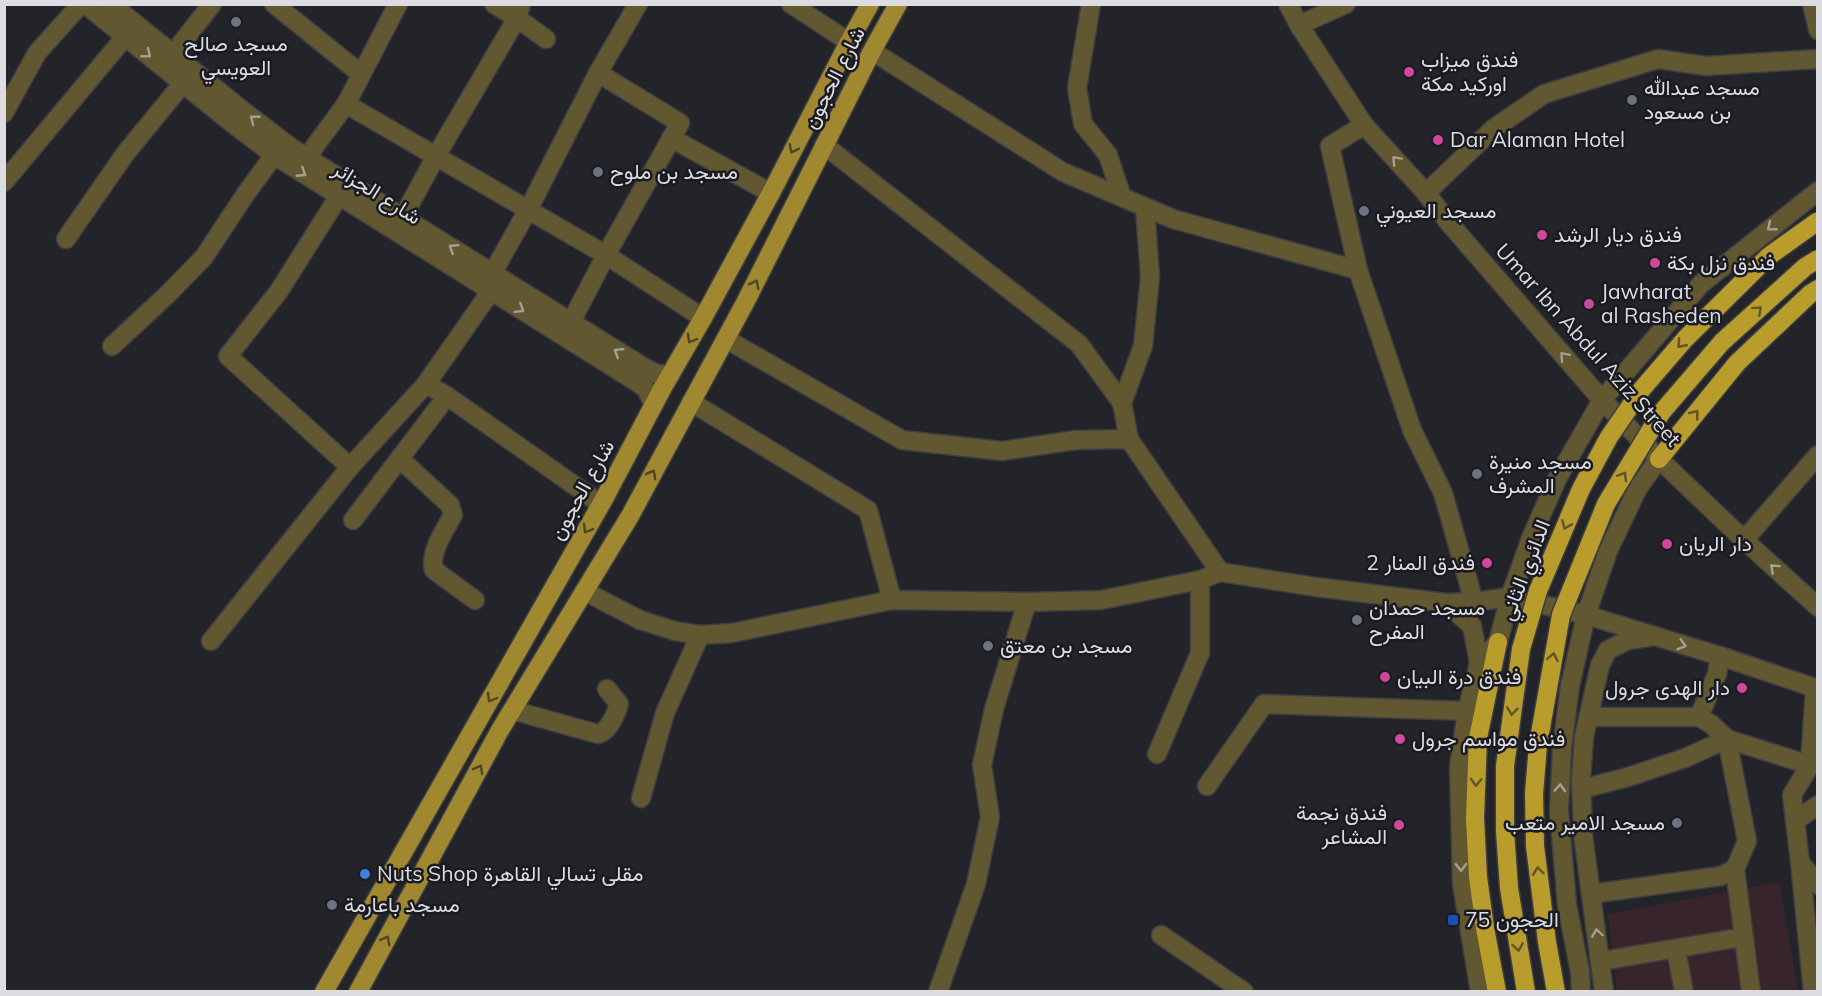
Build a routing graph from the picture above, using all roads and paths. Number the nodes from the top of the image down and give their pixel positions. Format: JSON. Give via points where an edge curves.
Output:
{"nodes":[{"id":1,"x":83,"y":4,"type":"edge"},
{"id":2,"x":111,"y":4,"type":"edge"},
{"id":3,"x":212,"y":4,"type":"edge"},
{"id":4,"x":274,"y":4,"type":"edge"},
{"id":5,"x":398,"y":4,"type":"edge"},
{"id":6,"x":494,"y":4,"type":"edge"},
{"id":7,"x":638,"y":4,"type":"edge"},
{"id":8,"x":791,"y":4,"type":"edge"},
{"id":9,"x":870,"y":4,"type":"edge"},
{"id":10,"x":898,"y":4,"type":"edge"},
{"id":11,"x":1091,"y":4,"type":"edge"},
{"id":12,"x":1288,"y":4,"type":"edge"},
{"id":13,"x":1346,"y":4,"type":"edge"},
{"id":14,"x":1812,"y":4,"type":"edge"},
{"id":15,"x":519,"y":11,"type":"edge"},
{"id":16,"x":1299,"y":25,"type":"junction"},
{"id":17,"x":1818,"y":30,"type":"edge"},
{"id":18,"x":125,"y":37,"type":"junction"},
{"id":19,"x":546,"y":39,"type":"dead end"},
{"id":20,"x":849,"y":42,"type":"junction"},
{"id":21,"x":872,"y":51,"type":"junction"},
{"id":22,"x":173,"y":54,"type":"junction"},
{"id":23,"x":1818,"y":59,"type":"edge"},
{"id":24,"x":598,"y":73,"type":"junction"},
{"id":25,"x":361,"y":74,"type":"junction"},
{"id":26,"x":183,"y":83,"type":"junction"},
{"id":27,"x":7,"y":101,"type":"edge"},
{"id":28,"x":346,"y":104,"type":"junction"},
{"id":29,"x":1364,"y":125,"type":"junction"},
{"id":30,"x":671,"y":138,"type":"junction"},
{"id":31,"x":824,"y":145,"type":"junction"},
{"id":32,"x":274,"y":154,"type":"junction"},
{"id":33,"x":436,"y":156,"type":"junction"},
{"id":34,"x":308,"y":158,"type":"junction"},
{"id":35,"x":4,"y":182,"type":"edge"},
{"id":36,"x":1818,"y":191,"type":"edge"},
{"id":37,"x":771,"y":193,"type":"junction"},
{"id":38,"x":1426,"y":193,"type":"junction"},
{"id":39,"x":339,"y":196,"type":"junction"},
{"id":40,"x":1122,"y":197,"type":"junction"},
{"id":41,"x":1145,"y":207,"type":"junction"},
{"id":42,"x":529,"y":208,"type":"junction"},
{"id":43,"x":403,"y":217,"type":"junction"},
{"id":44,"x":1818,"y":221,"type":"edge"},
{"id":45,"x":66,"y":239,"type":"dead end"},
{"id":46,"x":606,"y":255,"type":"junction"},
{"id":47,"x":1818,"y":259,"type":"edge"},
{"id":48,"x":1358,"y":270,"type":"junction"},
{"id":49,"x":489,"y":284,"type":"junction"},
{"id":50,"x":1818,"y":290,"type":"edge"},
{"id":51,"x":703,"y":318,"type":"junction"},
{"id":52,"x":571,"y":322,"type":"junction"},
{"id":53,"x":726,"y":339,"type":"junction"},
{"id":54,"x":112,"y":346,"type":"dead end"},
{"id":55,"x":670,"y":375,"type":"junction"},
{"id":56,"x":426,"y":384,"type":"junction"},
{"id":57,"x":447,"y":396,"type":"junction"},
{"id":58,"x":1602,"y":400,"type":"junction"},
{"id":59,"x":691,"y":402,"type":"junction"},
{"id":60,"x":1122,"y":403,"type":"junction"},
{"id":61,"x":654,"y":405,"type":"junction"},
{"id":62,"x":1129,"y":440,"type":"junction"},
{"id":63,"x":1818,"y":455,"type":"edge"},
{"id":64,"x":400,"y":459,"type":"junction"},
{"id":65,"x":1659,"y":459,"type":"junction"},
{"id":66,"x":350,"y":468,"type":"junction"},
{"id":67,"x":601,"y":504,"type":"junction"},
{"id":68,"x":353,"y":520,"type":"dead end"},
{"id":69,"x":1743,"y":540,"type":"junction"},
{"id":70,"x":1220,"y":572,"type":"junction"},
{"id":71,"x":1200,"y":580,"type":"junction"},
{"id":72,"x":584,"y":591,"type":"junction"},
{"id":73,"x":1510,"y":597,"type":"junction"},
{"id":74,"x":475,"y":600,"type":"dead end"},
{"id":75,"x":892,"y":600,"type":"junction"},
{"id":76,"x":1027,"y":602,"type":"junction"},
{"id":77,"x":1474,"y":602,"type":"junction"},
{"id":78,"x":1446,"y":603,"type":"junction"},
{"id":79,"x":1818,"y":607,"type":"edge"},
{"id":80,"x":1586,"y":615,"type":"junction"},
{"id":81,"x":700,"y":635,"type":"junction"},
{"id":82,"x":1653,"y":637,"type":"junction"},
{"id":83,"x":211,"y":641,"type":"dead end"},
{"id":84,"x":1498,"y":642,"type":"junction"},
{"id":85,"x":1720,"y":656,"type":"junction"},
{"id":86,"x":1479,"y":663,"type":"junction"},
{"id":87,"x":1816,"y":688,"type":"edge"},
{"id":88,"x":607,"y":689,"type":"dead end"},
{"id":89,"x":512,"y":710,"type":"junction"},
{"id":90,"x":1467,"y":711,"type":"junction"},
{"id":91,"x":1588,"y":717,"type":"junction"},
{"id":92,"x":1699,"y":717,"type":"junction"},
{"id":93,"x":1727,"y":739,"type":"junction"},
{"id":94,"x":1157,"y":754,"type":"dead end"},
{"id":95,"x":1814,"y":762,"type":"edge"},
{"id":96,"x":1207,"y":786,"type":"dead end"},
{"id":97,"x":1582,"y":789,"type":"junction"},
{"id":98,"x":641,"y":798,"type":"dead end"},
{"id":99,"x":1818,"y":805,"type":"edge"},
{"id":100,"x":1795,"y":821,"type":"junction"},
{"id":101,"x":1800,"y":862,"type":"junction"},
{"id":102,"x":1735,"y":869,"type":"junction"},
{"id":103,"x":1818,"y":885,"type":"edge"},
{"id":104,"x":1591,"y":894,"type":"junction"},
{"id":105,"x":1161,"y":935,"type":"dead end"},
{"id":106,"x":1743,"y":937,"type":"junction"},
{"id":107,"x":1677,"y":949,"type":"junction"},
{"id":108,"x":1601,"y":961,"type":"junction"},
{"id":109,"x":324,"y":992,"type":"edge"},
{"id":110,"x":358,"y":992,"type":"edge"},
{"id":111,"x":938,"y":992,"type":"edge"},
{"id":112,"x":1244,"y":992,"type":"edge"},
{"id":113,"x":1480,"y":992,"type":"edge"},
{"id":114,"x":1497,"y":992,"type":"edge"},
{"id":115,"x":1526,"y":992,"type":"edge"},
{"id":116,"x":1556,"y":992,"type":"edge"},
{"id":117,"x":1581,"y":992,"type":"edge"},
{"id":118,"x":1604,"y":992,"type":"edge"},
{"id":119,"x":1684,"y":992,"type":"edge"},
{"id":120,"x":1751,"y":992,"type":"edge"},
{"id":121,"x":1813,"y":992,"type":"edge"}],
"edges":[{"from":1,"to":18,"type":"street","name":"شارع الجزائر"},
{"from":1,"to":27,"type":"street","via":[[38,53]]},
{"from":2,"to":22,"type":"street","name":"شارع الجزائر"},
{"from":3,"to":22,"type":"street"},
{"from":4,"to":25,"type":"street"},
{"from":5,"to":25,"type":"street"},
{"from":6,"to":15,"type":"street"},
{"from":7,"to":24,"type":"street"},
{"from":8,"to":20,"type":"street"},
{"from":9,"to":20,"type":"main road","name":"شارع الحجون"},
{"from":10,"to":21,"type":"main road","name":"شارع الحجون"},
{"from":11,"to":40,"type":"street","via":[[1077,88],[1083,124],[1108,155]]},
{"from":12,"to":16,"type":"street","name":"Umar Ibn Abdul Aziz Street"},
{"from":13,"to":16,"type":"street"},
{"from":14,"to":17,"type":"street"},
{"from":15,"to":19,"type":"street"},
{"from":15,"to":33,"type":"street"},
{"from":16,"to":29,"type":"street","name":"Umar Ibn Abdul Aziz Street"},
{"from":18,"to":26,"type":"street","name":"شارع الجزائر","one_way":true},
{"from":18,"to":35,"type":"street"},
{"from":20,"to":37,"type":"main road","name":"شارع الحجون","one_way":true},
{"from":21,"to":31,"type":"main road","name":"شارع الحجون"},
{"from":21,"to":40,"type":"street","via":[[1063,172]]},
{"from":34,"to":22,"type":"street","name":"شارع الجزائر","one_way":true},
{"from":23,"to":38,"type":"street","via":[[1706,66],[1658,59],[1544,94],[1493,129]]},
{"from":24,"to":30,"type":"street","via":[[680,123]]},
{"from":24,"to":42,"type":"street"},
{"from":25,"to":28,"type":"street"},
{"from":26,"to":32,"type":"street","name":"شارع الجزائر"},
{"from":26,"to":45,"type":"street","via":[[125,154]]},
{"from":28,"to":33,"type":"street"},
{"from":28,"to":34,"type":"street"},
{"from":38,"to":29,"type":"street","name":"Umar Ibn Abdul Aziz Street","one_way":true},
{"from":29,"to":48,"type":"street","via":[[1330,146]]},
{"from":30,"to":37,"type":"street"},
{"from":30,"to":46,"type":"street"},
{"from":53,"to":31,"type":"main road","name":"شارع الحجون","one_way":true},
{"from":31,"to":60,"type":"street","via":[[1079,344]]},
{"from":32,"to":39,"type":"street","name":"شارع الجزائر","one_way":true},
{"from":32,"to":54,"type":"street","via":[[204,257]]},
{"from":33,"to":42,"type":"street"},
{"from":33,"to":43,"type":"street"},
{"from":34,"to":43,"type":"street","name":"شارع الجزائر"},
{"from":36,"to":58,"type":"street","one_way":true,"via":[[1701,284]]},
{"from":37,"to":51,"type":"main road","name":"شارع الحجون"},
{"from":58,"to":38,"type":"street","name":"Umar Ibn Abdul Aziz Street","one_way":true},
{"from":39,"to":49,"type":"street","name":"شارع الجزائر"},
{"from":39,"to":66,"type":"street","via":[[279,291],[228,356]]},
{"from":40,"to":41,"type":"street"},
{"from":41,"to":48,"type":"street","via":[[1173,219]]},
{"from":41,"to":60,"type":"street","via":[[1150,277],[1143,346]]},
{"from":42,"to":46,"type":"street"},
{"from":42,"to":49,"type":"street"},
{"from":49,"to":43,"type":"street","name":"شارع الجزائر","one_way":true},
{"from":44,"to":115,"type":"highway","name":"الدائري الثاني","one_way":true,"bridge":true,"via":[[1769,256],[1685,339],[1642,390],[1609,437],[1581,489],[1538,591],[1521,649],[1505,765],[1504,831],[1509,888]]},
{"from":46,"to":51,"type":"street"},
{"from":46,"to":52,"type":"street"},
{"from":116,"to":47,"type":"highway","one_way":true,"bridge":true,"via":[[1535,846],[1534,794],[1538,745],[1561,615],[1606,504],[1662,412],[1722,342]]},
{"from":48,"to":77,"type":"street","via":[[1412,430],[1443,493]]},
{"from":49,"to":52,"type":"street","name":"شارع الجزائر"},
{"from":49,"to":56,"type":"street"},
{"from":49,"to":61,"type":"street","name":"شارع الجزائر","one_way":true,"via":[[637,382],[646,389]]},
{"from":65,"to":50,"type":"highway","one_way":true,"via":[[1737,363]]},
{"from":51,"to":55,"type":"main road","name":"شارع الحجون","one_way":true},
{"from":55,"to":52,"type":"street","name":"شارع الجزائر","one_way":true,"via":[[651,372]]},
{"from":53,"to":59,"type":"main road","name":"شارع الحجون"},
{"from":53,"to":62,"type":"street","via":[[902,440],[1002,451],[1076,440]]},
{"from":55,"to":61,"type":"main road","name":"شارع الحجون"},
{"from":56,"to":57,"type":"street"},
{"from":56,"to":66,"type":"street"},
{"from":57,"to":64,"type":"street"},
{"from":57,"to":67,"type":"street"},
{"from":58,"to":65,"type":"street","name":"Umar Ibn Abdul Aziz Street"},
{"from":58,"to":73,"type":"street","via":[[1558,477]]},
{"from":72,"to":59,"type":"main road","name":"شارع الحجون","one_way":true,"via":[[630,516]]},
{"from":59,"to":75,"type":"street","via":[[868,510]]},
{"from":60,"to":62,"type":"street"},
{"from":61,"to":67,"type":"main road","name":"شارع الحجون"},
{"from":62,"to":70,"type":"street"},
{"from":63,"to":69,"type":"street"},
{"from":64,"to":68,"type":"street"},
{"from":64,"to":74,"type":"street","via":[[450,505],[453,515],[432,564],[434,570]]},
{"from":65,"to":69,"type":"street","name":"Umar Ibn Abdul Aziz Street"},
{"from":65,"to":80,"type":"street","via":[[1638,488],[1608,551]]},
{"from":66,"to":83,"type":"street"},
{"from":67,"to":109,"type":"main road","name":"شارع الحجون","one_way":true},
{"from":79,"to":69,"type":"street","name":"Umar Ibn Abdul Aziz Street","one_way":true},
{"from":70,"to":71,"type":"street"},
{"from":70,"to":78,"type":"street"},
{"from":71,"to":76,"type":"street","via":[[1101,600]]},
{"from":71,"to":94,"type":"street","via":[[1200,653]]},
{"from":72,"to":81,"type":"street","via":[[640,620]]},
{"from":72,"to":89,"type":"main road","name":"شارع الحجون"},
{"from":73,"to":77,"type":"street"},
{"from":73,"to":80,"type":"street"},
{"from":73,"to":84,"type":"street"},
{"from":75,"to":76,"type":"street"},
{"from":75,"to":81,"type":"street","via":[[732,633]]},
{"from":76,"to":111,"type":"street","via":[[994,708],[982,765],[990,817],[976,884]]},
{"from":77,"to":78,"type":"street"},
{"from":78,"to":86,"type":"street","via":[[1472,626]]},
{"from":80,"to":82,"type":"street"},
{"from":117,"to":80,"type":"street","one_way":true,"via":[[1567,905],[1559,812],[1569,686]]},
{"from":81,"to":98,"type":"street","via":[[665,713]]},
{"from":82,"to":85,"type":"street","one_way":true},
{"from":82,"to":91,"type":"street","via":[[1628,640],[1608,650],[1600,665]]},
{"from":84,"to":86,"type":"street"},
{"from":84,"to":114,"type":"highway","one_way":true,"via":[[1478,738],[1475,818],[1478,877]]},
{"from":85,"to":87,"type":"street"},
{"from":85,"to":92,"type":"street","via":[[1717,674]]},
{"from":86,"to":90,"type":"street"},
{"from":87,"to":95,"type":"street"},
{"from":88,"to":89,"type":"street","via":[[619,704],[603,733]]},
{"from":110,"to":89,"type":"main road","name":"شارع الحجون","one_way":true},
{"from":90,"to":96,"type":"street","via":[[1264,704]]},
{"from":90,"to":113,"type":"street","one_way":true,"via":[[1459,767],[1462,884]]},
{"from":91,"to":92,"type":"street"},
{"from":91,"to":97,"type":"street"},
{"from":92,"to":93,"type":"street"},
{"from":93,"to":95,"type":"street"},
{"from":93,"to":97,"type":"street","via":[[1685,758]]},
{"from":93,"to":102,"type":"street","via":[[1747,841]]},
{"from":95,"to":100,"type":"street","via":[[1792,795]]},
{"from":97,"to":104,"type":"street"},
{"from":99,"to":100,"type":"street"},
{"from":100,"to":101,"type":"street"},
{"from":101,"to":103,"type":"street"},
{"from":101,"to":121,"type":"street"},
{"from":102,"to":104,"type":"street","via":[[1721,876]]},
{"from":102,"to":106,"type":"street"},
{"from":108,"to":104,"type":"street","one_way":true},
{"from":105,"to":112,"type":"street"},
{"from":106,"to":107,"type":"street"},
{"from":106,"to":120,"type":"street"},
{"from":107,"to":108,"type":"street"},
{"from":107,"to":119,"type":"street"},
{"from":108,"to":118,"type":"street"}]}
